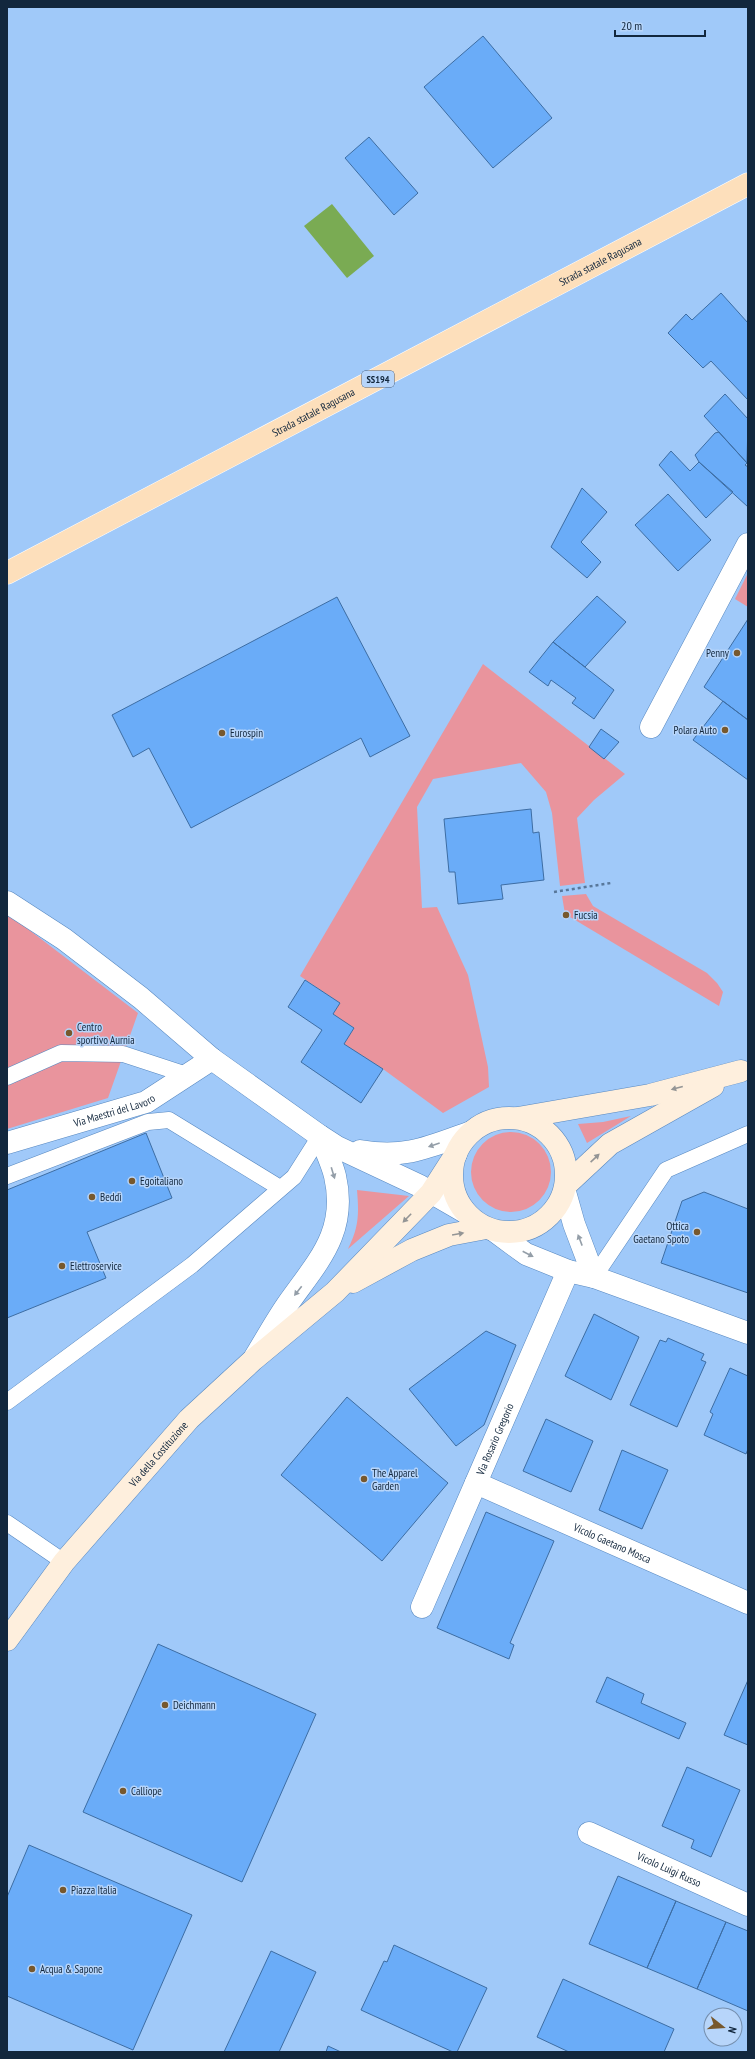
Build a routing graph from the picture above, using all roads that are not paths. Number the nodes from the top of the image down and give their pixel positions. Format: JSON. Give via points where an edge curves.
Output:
{"nodes":[{"id":1,"x":748,"y":184,"type":"edge"},
{"id":2,"x":748,"y":544,"type":"edge"},
{"id":3,"x":7,"y":573,"type":"edge"},
{"id":4,"x":651,"y":727,"type":"dead end"},
{"id":5,"x":7,"y":902,"type":"edge"},
{"id":6,"x":212,"y":1059,"type":"junction"},
{"id":7,"x":745,"y":1069,"type":"edge"},
{"id":8,"x":187,"y":1075,"type":"junction"},
{"id":9,"x":7,"y":1077,"type":"edge"},
{"id":10,"x":517,"y":1118,"type":"junction"},
{"id":11,"x":471,"y":1132,"type":"junction"},
{"id":12,"x":748,"y":1134,"type":"edge"},
{"id":13,"x":328,"y":1142,"type":"junction"},
{"id":14,"x":7,"y":1143,"type":"edge"},
{"id":15,"x":456,"y":1154,"type":"junction"},
{"id":16,"x":7,"y":1176,"type":"edge"},
{"id":17,"x":280,"y":1188,"type":"junction"},
{"id":18,"x":566,"y":1188,"type":"junction"},
{"id":19,"x":431,"y":1193,"type":"junction"},
{"id":20,"x":465,"y":1212,"type":"junction"},
{"id":21,"x":491,"y":1230,"type":"junction"},
{"id":22,"x":568,"y":1271,"type":"junction"},
{"id":23,"x":594,"y":1277,"type":"junction"},
{"id":24,"x":335,"y":1292,"type":"junction"},
{"id":25,"x":748,"y":1333,"type":"edge"},
{"id":26,"x":253,"y":1360,"type":"junction"},
{"id":27,"x":7,"y":1402,"type":"edge"},
{"id":28,"x":476,"y":1483,"type":"junction"},
{"id":29,"x":7,"y":1523,"type":"edge"},
{"id":30,"x":64,"y":1562,"type":"junction"},
{"id":31,"x":748,"y":1603,"type":"edge"},
{"id":32,"x":422,"y":1607,"type":"dead end"},
{"id":33,"x":7,"y":1640,"type":"edge"},
{"id":34,"x":590,"y":1833,"type":"dead end"},
{"id":35,"x":748,"y":1905,"type":"edge"}],
"edges":[{"from":1,"to":3,"type":"main road","name":"Strada statale Ragusana","number":"SS194"},
{"from":2,"to":4,"type":"street"},
{"from":5,"to":6,"type":"street","via":[[64,939],[141,998]]},
{"from":6,"to":8,"type":"street","name":"Via Maestri del Lavoro"},
{"from":6,"to":13,"type":"street"},
{"from":7,"to":10,"type":"main road","one_way":true,"via":[[650,1095]]},
{"from":18,"to":7,"type":"main road","one_way":true,"via":[[610,1144]]},
{"from":8,"to":9,"type":"lane","via":[[123,1054],[61,1053]]},
{"from":8,"to":14,"type":"street","name":"Via Maestri del Lavoro","via":[[146,1102]]},
{"from":10,"to":11,"type":"main road","via":[[500,1118],[484,1123]]},
{"from":10,"to":18,"type":"main road","via":[[532,1122],[556,1141],[567,1169]]},
{"from":11,"to":13,"type":"street","one_way":true,"via":[[410,1153],[380,1155]]},
{"from":11,"to":15,"type":"main road"},
{"from":12,"to":23,"type":"lane","via":[[666,1170]]},
{"from":13,"to":17,"type":"lane"},
{"from":13,"to":19,"type":"street"},
{"from":13,"to":26,"type":"street","one_way":true,"via":[[338,1205],[328,1248],[287,1305]]},
{"from":15,"to":19,"type":"main road"},
{"from":15,"to":20,"type":"main road","via":[[452,1168],[452,1184]]},
{"from":16,"to":17,"type":"lane","via":[[148,1122],[169,1120]]},
{"from":17,"to":27,"type":"lane","via":[[192,1265]]},
{"from":18,"to":21,"type":"main road","via":[[557,1207],[541,1223],[514,1233]]},
{"from":23,"to":18,"type":"street","one_way":true,"via":[[574,1224]]},
{"from":19,"to":20,"type":"street"},
{"from":19,"to":24,"type":"main road","one_way":true},
{"from":20,"to":21,"type":"main road"},
{"from":21,"to":22,"type":"street","one_way":true,"via":[[526,1254]]},
{"from":24,"to":21,"type":"main road","one_way":true,"via":[[412,1250],[449,1235]]},
{"from":22,"to":23,"type":"street"},
{"from":22,"to":28,"type":"street","name":"Via Rosario Gregorio"},
{"from":23,"to":25,"type":"street"},
{"from":24,"to":26,"type":"main road","name":"Via della Costituzione"},
{"from":26,"to":30,"type":"main road","name":"Via della Costituzione","via":[[189,1419]]},
{"from":28,"to":31,"type":"street","name":"Vicolo Gaetano Mosca"},
{"from":28,"to":32,"type":"street","name":"Via Rosario Gregorio"},
{"from":29,"to":30,"type":"lane"},
{"from":30,"to":33,"type":"main road","name":"Via della Costituzione"},
{"from":34,"to":35,"type":"street","name":"Vicolo Luigi Russo"}]}
